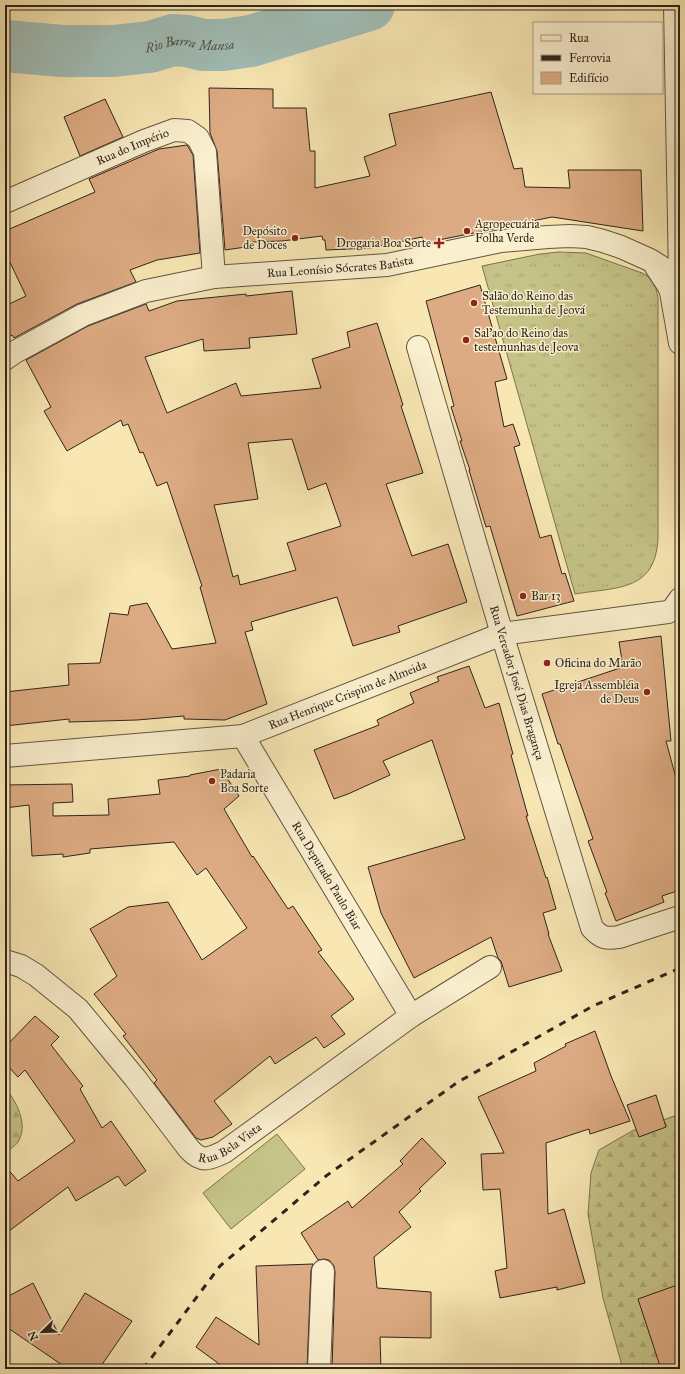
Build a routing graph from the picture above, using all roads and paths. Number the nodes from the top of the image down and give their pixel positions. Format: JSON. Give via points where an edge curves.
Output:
{"nodes":[{"id":1,"x":675,"y":5,"type":"edge"},
{"id":2,"x":5,"y":202,"type":"edge"},
{"id":3,"x":679,"y":237,"type":"edge"},
{"id":4,"x":652,"y":261,"type":"junction"},
{"id":5,"x":214,"y":277,"type":"junction"},
{"id":6,"x":680,"y":278,"type":"edge"},
{"id":7,"x":680,"y":343,"type":"edge"},
{"id":8,"x":418,"y":346,"type":"dead end"},
{"id":9,"x":5,"y":359,"type":"edge"},
{"id":10,"x":680,"y":599,"type":"edge"},
{"id":11,"x":502,"y":634,"type":"junction"},
{"id":12,"x":243,"y":736,"type":"junction"},
{"id":13,"x":5,"y":756,"type":"edge"},
{"id":14,"x":680,"y":917,"type":"edge"},
{"id":15,"x":5,"y":960,"type":"edge"},
{"id":16,"x":490,"y":967,"type":"dead end"},
{"id":17,"x":411,"y":1016,"type":"junction"},
{"id":18,"x":323,"y":1271,"type":"dead end"},
{"id":19,"x":320,"y":1369,"type":"edge"}],
"edges":[{"from":1,"to":3,"type":"street"},
{"from":2,"to":5,"type":"street","name":"Rua do Império","via":[[144,141],[174,130],[188,131],[198,138],[205,152]]},
{"from":3,"to":4,"type":"street","via":[[668,250]]},
{"from":3,"to":6,"type":"street"},
{"from":4,"to":5,"type":"street","name":"Rua Leonísio Sócrates Batista","via":[[603,241],[587,237],[562,236],[501,241],[387,265]]},
{"from":4,"to":6,"type":"street","name":"Rua Leonísio Sócrates Batista"},
{"from":4,"to":7,"type":"street","via":[[671,292]]},
{"from":5,"to":9,"type":"street","name":"Rua Leonísio Sócrates Batista","via":[[146,291],[83,315]]},
{"from":8,"to":11,"type":"street","name":"Rua Vereador José Dias Bragança"},
{"from":10,"to":11,"type":"street","name":"Rua Henrique Crispim de Almeida","via":[[668,612]]},
{"from":11,"to":12,"type":"street","name":"Rua Henrique Crispim de Almeida"},
{"from":11,"to":14,"type":"street","name":"Rua Vereador José Dias Bragança","via":[[592,928],[600,936],[611,938]]},
{"from":12,"to":13,"type":"street","name":"Rua Henrique Crispim de Almeida"},
{"from":12,"to":17,"type":"street","name":"Rua Deputado Paulo Biar"},
{"from":15,"to":17,"type":"street","name":"Rua Bela Vista","via":[[36,975],[78,1009],[189,1149],[200,1158],[206,1159],[224,1152]]},
{"from":16,"to":17,"type":"street","name":"Rua Bela Vista"},
{"from":18,"to":19,"type":"street"}]}
